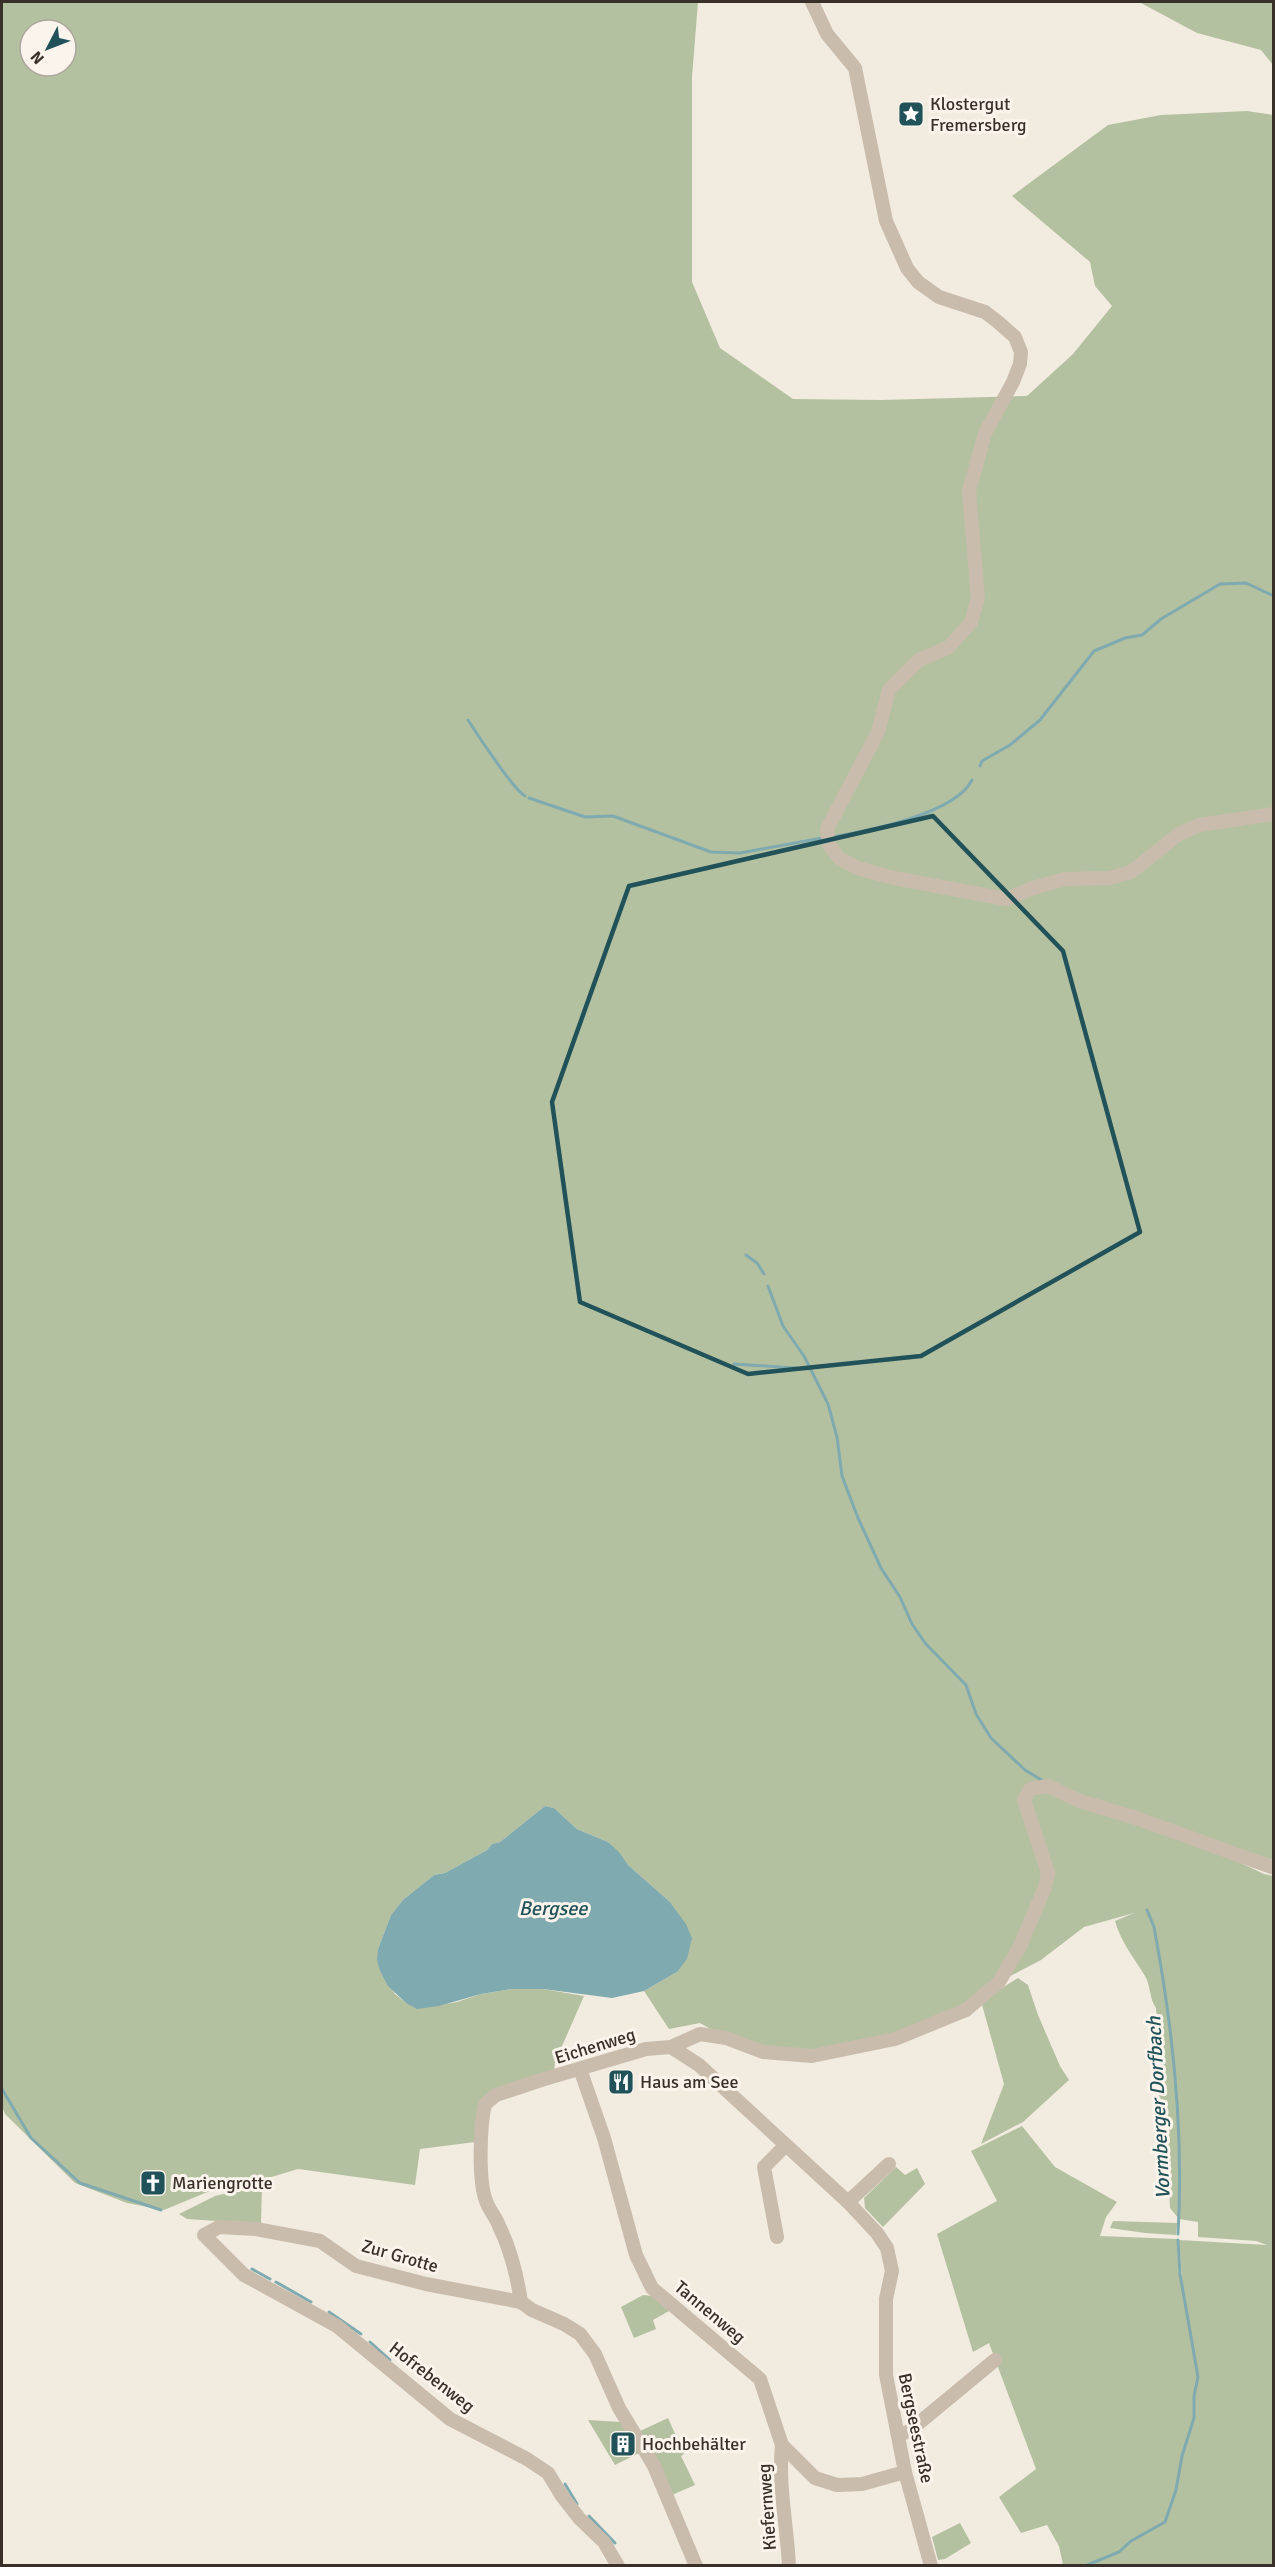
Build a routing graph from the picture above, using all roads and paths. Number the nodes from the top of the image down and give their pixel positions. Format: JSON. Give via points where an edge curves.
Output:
{"nodes":[{"id":1,"x":812,"y":2,"type":"edge"},
{"id":2,"x":1274,"y":814,"type":"edge"},
{"id":3,"x":1274,"y":1868,"type":"edge"},
{"id":4,"x":671,"y":2047,"type":"junction"},
{"id":5,"x":580,"y":2069,"type":"junction"},
{"id":6,"x":785,"y":2146,"type":"junction"},
{"id":7,"x":889,"y":2164,"type":"dead end"},
{"id":8,"x":848,"y":2202,"type":"junction"},
{"id":9,"x":204,"y":2235,"type":"joint"},
{"id":10,"x":777,"y":2236,"type":"dead end"},
{"id":11,"x":521,"y":2302,"type":"junction"},
{"id":12,"x":995,"y":2360,"type":"dead end"},
{"id":13,"x":899,"y":2434,"type":"junction"},
{"id":14,"x":782,"y":2445,"type":"junction"},
{"id":15,"x":905,"y":2472,"type":"junction"},
{"id":16,"x":618,"y":2565,"type":"edge"},
{"id":17,"x":696,"y":2565,"type":"edge"},
{"id":18,"x":789,"y":2565,"type":"edge"},
{"id":19,"x":931,"y":2565,"type":"edge"}],
"edges":[{"from":1,"to":2,"type":"street","via":[[827,34],[855,68],[886,221],[907,268],[939,297],[985,312],[1015,337],[1022,352],[1013,382],[985,433],[969,491],[978,598],[971,622],[949,647],[919,660],[889,690],[878,732],[827,829],[829,845],[838,858],[857,868],[1006,899],[1065,879],[1110,878],[1131,872],[1179,834],[1199,825]]},
{"from":3,"to":4,"type":"street","name":"Eichenweg","via":[[1080,1801],[1048,1786],[1030,1789],[1024,1800],[1047,1873],[1045,1887],[1020,1946],[999,1982],[966,2010],[895,2039],[812,2056],[763,2052],[726,2038],[700,2034]]},
{"from":4,"to":5,"type":"street","name":"Eichenweg","via":[[646,2049]]},
{"from":4,"to":6,"type":"street","name":"Bergseestraße","via":[[699,2065]]},
{"from":5,"to":11,"type":"street","name":"Eichenweg","via":[[496,2095],[485,2104],[481,2121],[484,2194],[515,2265]]},
{"from":5,"to":14,"type":"street","name":"Tannenweg","via":[[604,2138],[636,2255],[652,2288],[760,2379]]},
{"from":6,"to":8,"type":"street","name":"Bergseestraße"},
{"from":6,"to":10,"type":"street","via":[[764,2167]]},
{"from":7,"to":8,"type":"street"},
{"from":8,"to":13,"type":"street","name":"Bergseestraße","via":[[877,2232],[891,2260],[886,2299],[886,2375]]},
{"from":9,"to":11,"type":"street","name":"Zur Grotte","via":[[219,2227],[256,2229],[320,2241],[356,2266]]},
{"from":9,"to":16,"type":"street","name":"Hofrebenweg","via":[[244,2275],[337,2326],[450,2419],[538,2465],[548,2473],[579,2518],[604,2542]]},
{"from":11,"to":17,"type":"street","via":[[580,2334],[595,2354],[619,2408],[654,2466]]},
{"from":12,"to":13,"type":"street","via":[[908,2432]]},
{"from":13,"to":15,"type":"street","name":"Bergseestraße"},
{"from":14,"to":15,"type":"street","name":"Tannenweg","via":[[815,2478],[837,2485],[862,2484]]},
{"from":14,"to":18,"type":"street","name":"Kiefernweg","via":[[779,2469]]},
{"from":15,"to":19,"type":"street","name":"Bergseestraße"}]}
